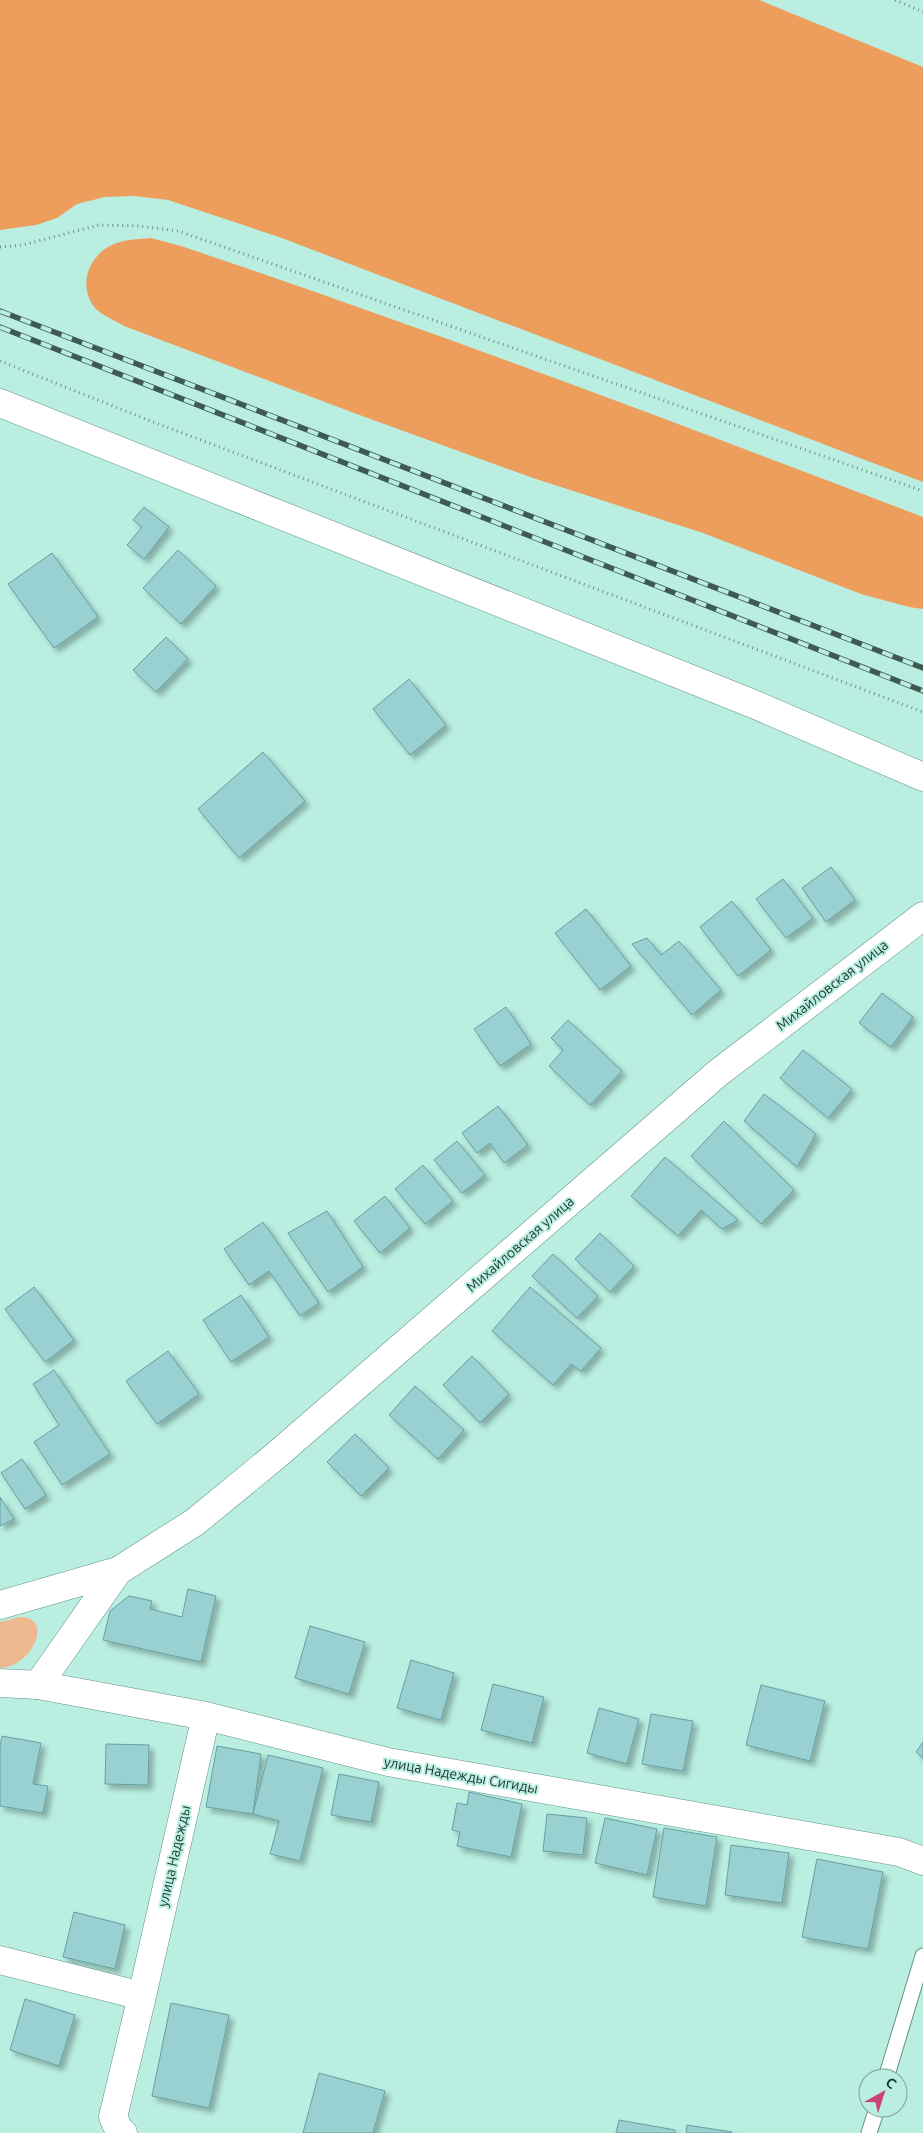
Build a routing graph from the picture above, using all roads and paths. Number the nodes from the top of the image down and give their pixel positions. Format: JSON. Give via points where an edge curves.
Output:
{"nodes":[{"id":1,"x":895,"y":0,"type":"edge"},
{"id":2,"x":923,"y":12,"type":"edge"},
{"id":3,"x":0,"y":247,"type":"edge"},
{"id":4,"x":0,"y":361,"type":"edge"},
{"id":5,"x":0,"y":403,"type":"edge"},
{"id":6,"x":923,"y":491,"type":"edge"},
{"id":7,"x":923,"y":712,"type":"edge"},
{"id":8,"x":923,"y":777,"type":"edge"},
{"id":9,"x":923,"y":916,"type":"edge"},
{"id":10,"x":118,"y":1571,"type":"junction"},
{"id":11,"x":0,"y":1605,"type":"edge"},
{"id":12,"x":0,"y":1683,"type":"edge"},
{"id":13,"x":38,"y":1685,"type":"junction"},
{"id":14,"x":206,"y":1716,"type":"junction"},
{"id":15,"x":923,"y":1861,"type":"edge"},
{"id":16,"x":923,"y":1956,"type":"edge"},
{"id":17,"x":0,"y":1960,"type":"edge"},
{"id":18,"x":142,"y":1996,"type":"junction"},
{"id":19,"x":889,"y":2068,"type":"edge"},
{"id":20,"x":874,"y":2118,"type":"edge"},
{"id":21,"x":123,"y":2133,"type":"edge"},
{"id":22,"x":870,"y":2133,"type":"edge"}],
"edges":[{"from":1,"to":2,"type":"path"},
{"from":3,"to":6,"type":"path","via":[[32,243],[98,225],[178,231]]},
{"from":4,"to":7,"type":"path","via":[[153,422]]},
{"from":5,"to":8,"type":"street","via":[[751,703]]},
{"from":9,"to":10,"type":"street","name":"Михайловская улица","via":[[718,1073],[195,1522]]},
{"from":10,"to":11,"type":"street","name":"Михайловская улица"},
{"from":10,"to":13,"type":"street","name":"Михайловская улица"},
{"from":12,"to":13,"type":"street","name":"улица Надежды Сигиды"},
{"from":13,"to":14,"type":"street","name":"улица Надежды Сигиды"},
{"from":14,"to":15,"type":"street","name":"улица Надежды Сигиды","via":[[388,1762],[899,1852]]},
{"from":14,"to":18,"type":"street","name":"улица Надежды"},
{"from":16,"to":19,"type":"lane"},
{"from":17,"to":18,"type":"street"},
{"from":18,"to":21,"type":"street","name":"улица Надежды","via":[[113,2117]]},
{"from":20,"to":22,"type":"lane"}]}
